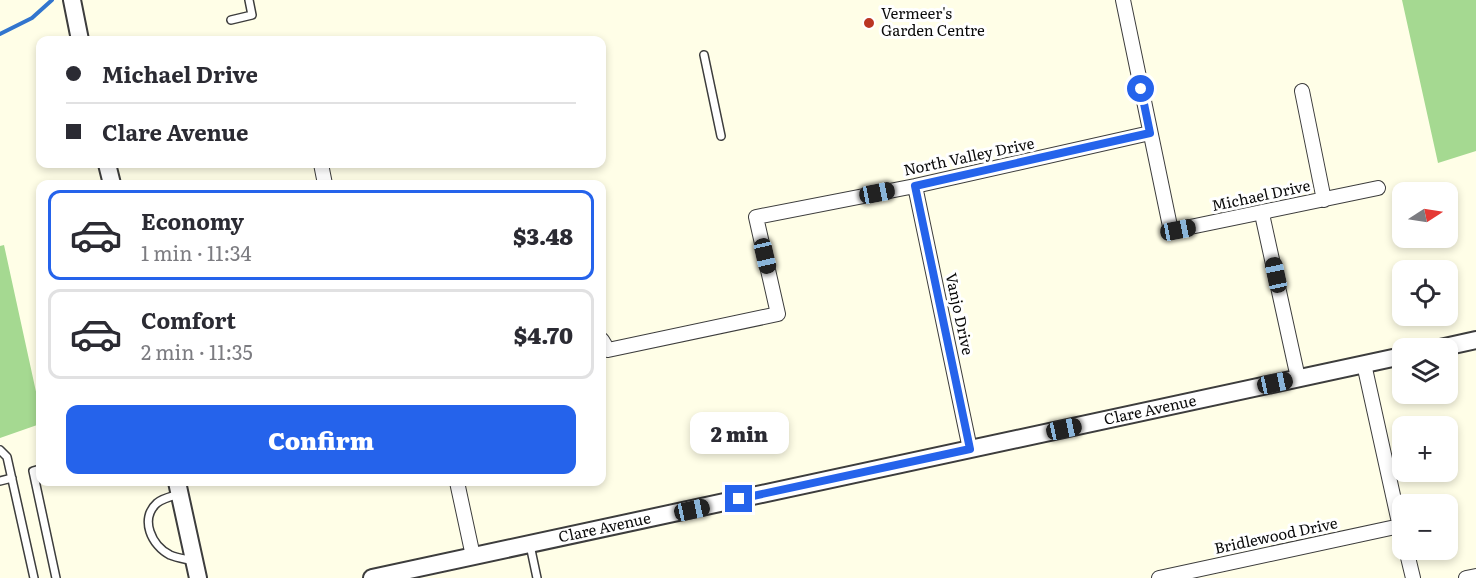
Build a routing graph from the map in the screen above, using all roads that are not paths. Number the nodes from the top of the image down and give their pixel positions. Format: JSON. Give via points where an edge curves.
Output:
{"nodes":[{"id":1,"x":72,"y":0,"type":"edge"},
{"id":2,"x":249,"y":0,"type":"edge"},
{"id":3,"x":1123,"y":0,"type":"edge"},
{"id":4,"x":231,"y":20,"type":"dead end"},
{"id":5,"x":79,"y":36,"type":"edge"},
{"id":6,"x":704,"y":55,"type":"dead end"},
{"id":7,"x":1302,"y":91,"type":"dead end"},
{"id":8,"x":1150,"y":133,"type":"junction"},
{"id":9,"x":721,"y":136,"type":"dead end"},
{"id":10,"x":915,"y":186,"type":"junction"},
{"id":11,"x":1378,"y":188,"type":"dead end"},
{"id":12,"x":1324,"y":200,"type":"junction"},
{"id":13,"x":1262,"y":214,"type":"junction"},
{"id":14,"x":1476,"y":340,"type":"edge"},
{"id":15,"x":1458,"y":344,"type":"edge"},
{"id":16,"x":606,"y":346,"type":"edge"},
{"id":17,"x":1392,"y":358,"type":"edge"},
{"id":18,"x":1364,"y":364,"type":"junction"},
{"id":19,"x":1298,"y":378,"type":"junction"},
{"id":20,"x":970,"y":449,"type":"junction"},
{"id":21,"x":0,"y":450,"type":"edge"},
{"id":22,"x":36,"y":470,"type":"edge"},
{"id":23,"x":12,"y":478,"type":"junction"},
{"id":24,"x":0,"y":481,"type":"edge"},
{"id":25,"x":36,"y":485,"type":"edge"},
{"id":26,"x":36,"y":486,"type":"edge"},
{"id":27,"x":458,"y":486,"type":"edge"},
{"id":28,"x":178,"y":488,"type":"edge"},
{"id":29,"x":1393,"y":494,"type":"edge"},
{"id":30,"x":1392,"y":533,"type":"edge"},
{"id":31,"x":531,"y":545,"type":"junction"},
{"id":32,"x":472,"y":556,"type":"junction"},
{"id":33,"x":1409,"y":560,"type":"edge"},
{"id":34,"x":194,"y":561,"type":"junction"},
{"id":35,"x":1476,"y":576,"type":"edge"},
{"id":36,"x":34,"y":578,"type":"edge"},
{"id":37,"x":56,"y":578,"type":"edge"},
{"id":38,"x":198,"y":578,"type":"edge"},
{"id":39,"x":372,"y":578,"type":"edge"},
{"id":40,"x":537,"y":578,"type":"edge"},
{"id":41,"x":1160,"y":578,"type":"edge"},
{"id":42,"x":1413,"y":578,"type":"edge"},
{"id":43,"x":1466,"y":578,"type":"edge"}],
"edges":[{"from":1,"to":5,"type":"street"},
{"from":2,"to":4,"type":"lane","via":[[252,15]]},
{"from":3,"to":8,"type":"street","name":"Michael Drive"},
{"from":6,"to":9,"type":"lane"},
{"from":7,"to":12,"type":"street"},
{"from":8,"to":10,"type":"street","name":"North Valley Drive"},
{"from":8,"to":13,"type":"street","name":"Michael Drive","via":[[1171,231]]},
{"from":10,"to":16,"type":"street","name":"North Valley Drive","via":[[756,218],[778,314],[608,350]]},
{"from":10,"to":20,"type":"street","name":"Vanjo Drive"},
{"from":11,"to":12,"type":"street","name":"Michael Drive"},
{"from":12,"to":13,"type":"street","name":"Michael Drive"},
{"from":13,"to":19,"type":"street"},
{"from":14,"to":15,"type":"street"},
{"from":17,"to":18,"type":"street","name":"Clare Avenue"},
{"from":18,"to":19,"type":"street","name":"Clare Avenue"},
{"from":18,"to":29,"type":"street"},
{"from":19,"to":20,"type":"street","name":"Clare Avenue"},
{"from":20,"to":31,"type":"street","name":"Clare Avenue"},
{"from":21,"to":23,"type":"lane","via":[[7,457]]},
{"from":22,"to":25,"type":"lane","via":[[33,471]]},
{"from":23,"to":24,"type":"lane"},
{"from":23,"to":36,"type":"lane"},
{"from":26,"to":37,"type":"lane"},
{"from":27,"to":32,"type":"street"},
{"from":28,"to":34,"type":"street"},
{"from":28,"to":34,"type":"lane","via":[[153,508],[149,531],[170,555]]},
{"from":30,"to":41,"type":"street","name":"Bridlewood Drive"},
{"from":31,"to":32,"type":"street","name":"Clare Avenue"},
{"from":31,"to":40,"type":"lane"},
{"from":32,"to":39,"type":"street","name":"Clare Avenue"},
{"from":33,"to":42,"type":"street"},
{"from":34,"to":38,"type":"street"},
{"from":35,"to":43,"type":"street"}]}
